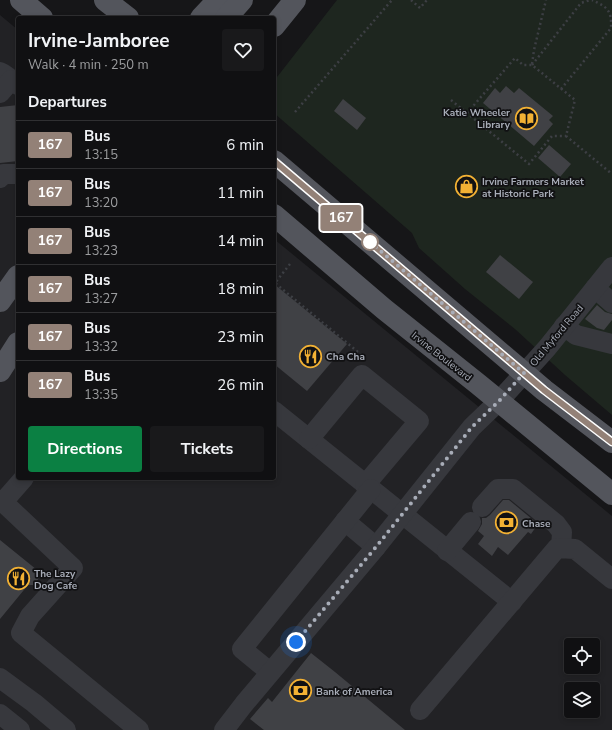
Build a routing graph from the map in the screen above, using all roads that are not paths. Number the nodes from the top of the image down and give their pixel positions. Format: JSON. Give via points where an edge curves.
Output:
{"nodes":[{"id":1,"x":21,"y":0,"type":"edge"},
{"id":2,"x":88,"y":0,"type":"edge"},
{"id":3,"x":105,"y":0,"type":"edge"},
{"id":4,"x":218,"y":0,"type":"edge"},
{"id":5,"x":242,"y":0,"type":"edge"},
{"id":6,"x":295,"y":0,"type":"edge"},
{"id":7,"x":40,"y":16,"type":"edge"},
{"id":8,"x":107,"y":16,"type":"edge"},
{"id":9,"x":125,"y":16,"type":"edge"},
{"id":10,"x":203,"y":16,"type":"edge"},
{"id":11,"x":228,"y":16,"type":"edge"},
{"id":12,"x":276,"y":24,"type":"edge"},
{"id":13,"x":276,"y":163,"type":"edge"},
{"id":14,"x":276,"y":217,"type":"edge"},
{"id":15,"x":612,"y":267,"type":"edge"},
{"id":16,"x":16,"y":279,"type":"edge"},
{"id":17,"x":595,"y":288,"type":"junction"},
{"id":18,"x":0,"y":301,"type":"edge"},
{"id":19,"x":612,"y":303,"type":"edge"},
{"id":20,"x":564,"y":326,"type":"junction"},
{"id":21,"x":612,"y":344,"type":"edge"},
{"id":22,"x":16,"y":346,"type":"edge"},
{"id":23,"x":0,"y":371,"type":"edge"},
{"id":24,"x":524,"y":373,"type":"junction"},
{"id":25,"x":499,"y":401,"type":"junction"},
{"id":26,"x":276,"y":413,"type":"edge"},
{"id":27,"x":309,"y":439,"type":"junction"},
{"id":28,"x":612,"y":442,"type":"edge"},
{"id":29,"x":22,"y":480,"type":"edge"},
{"id":30,"x":368,"y":487,"type":"junction"},
{"id":31,"x":612,"y":494,"type":"edge"},
{"id":32,"x":402,"y":514,"type":"junction"},
{"id":33,"x":345,"y":521,"type":"junction"},
{"id":34,"x":376,"y":547,"type":"junction"},
{"id":35,"x":561,"y":548,"type":"junction"},
{"id":36,"x":447,"y":551,"type":"junction"},
{"id":37,"x":612,"y":579,"type":"edge"},
{"id":38,"x":512,"y":602,"type":"junction"},
{"id":39,"x":270,"y":672,"type":"junction"},
{"id":40,"x":0,"y":678,"type":"edge"},
{"id":41,"x":420,"y":710,"type":"dead end"},
{"id":42,"x":0,"y":714,"type":"edge"},
{"id":43,"x":20,"y":730,"type":"edge"},
{"id":44,"x":66,"y":730,"type":"edge"},
{"id":45,"x":140,"y":730,"type":"edge"},
{"id":46,"x":224,"y":730,"type":"edge"}],
"edges":[{"from":1,"to":7,"type":"main road"},
{"from":2,"to":8,"type":"main road"},
{"from":3,"to":9,"type":"main road"},
{"from":4,"to":10,"type":"main road"},
{"from":5,"to":11,"type":"main road"},
{"from":6,"to":12,"type":"main road"},
{"from":13,"to":24,"type":"main road"},
{"from":14,"to":25,"type":"main road","name":"Irvine Boulevard","via":[[384,309]]},
{"from":15,"to":17,"type":"street","name":"Old Myford Road"},
{"from":16,"to":18,"type":"main road"},
{"from":17,"to":19,"type":"street"},
{"from":17,"to":20,"type":"street","name":"Old Myford Road"},
{"from":20,"to":21,"type":"street","via":[[576,335]]},
{"from":20,"to":24,"type":"street","name":"Old Myford Road"},
{"from":22,"to":23,"type":"main road"},
{"from":24,"to":25,"type":"street","name":"Old Myford Road"},
{"from":24,"to":28,"type":"main road"},
{"from":25,"to":31,"type":"main road","name":"Irvine Boulevard"},
{"from":25,"to":32,"type":"street","name":"Old Myford Road","via":[[472,427]]},
{"from":26,"to":27,"type":"street"},
{"from":27,"to":30,"type":"street"},
{"from":27,"to":30,"type":"street","via":[[362,375],[418,421]]},
{"from":29,"to":45,"type":"street","via":[[3,502],[73,568],[30,616],[21,633]]},
{"from":30,"to":32,"type":"street"},
{"from":30,"to":33,"type":"street"},
{"from":32,"to":34,"type":"street","name":"Old Myford Road"},
{"from":32,"to":36,"type":"street"},
{"from":33,"to":34,"type":"street"},
{"from":33,"to":39,"type":"street","via":[[242,649]]},
{"from":34,"to":39,"type":"street","name":"Old Myford Road"},
{"from":35,"to":36,"type":"street","via":[[562,532],[556,524],[513,489],[498,489]]},
{"from":35,"to":37,"type":"street","via":[[574,549]]},
{"from":35,"to":38,"type":"street","via":[[558,548]]},
{"from":36,"to":38,"type":"street"},
{"from":38,"to":41,"type":"street"},
{"from":39,"to":46,"type":"street","name":"Old Myford Road"},
{"from":40,"to":44,"type":"street","via":[[34,702]]},
{"from":42,"to":43,"type":"street"}]}
